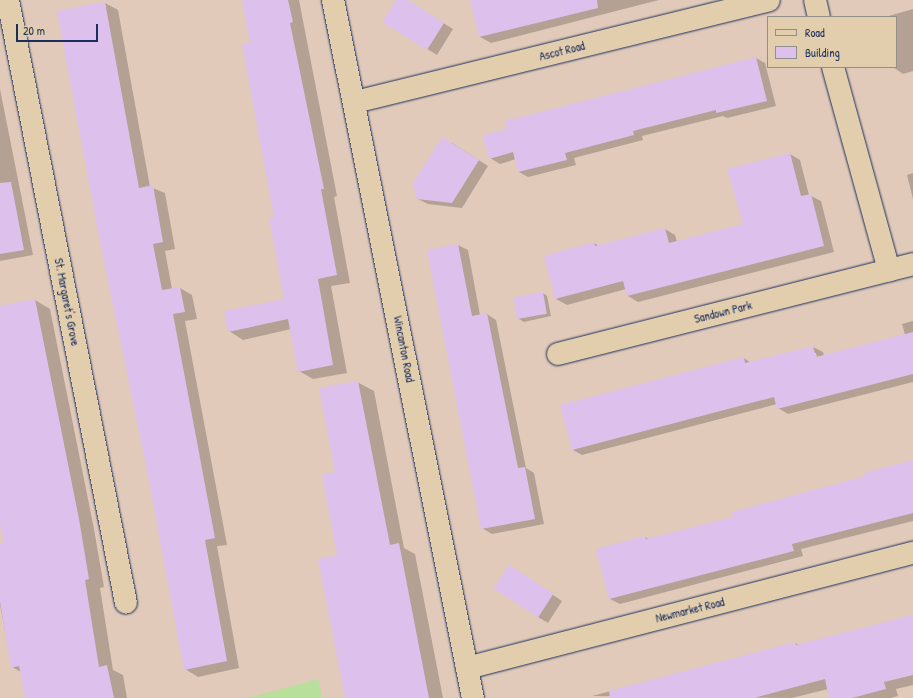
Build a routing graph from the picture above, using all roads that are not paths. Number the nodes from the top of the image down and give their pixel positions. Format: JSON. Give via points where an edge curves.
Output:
{"nodes":[{"id":1,"x":8,"y":0,"type":"edge"},
{"id":2,"x":333,"y":0,"type":"edge"},
{"id":3,"x":769,"y":0,"type":"edge"},
{"id":4,"x":815,"y":0,"type":"edge"},
{"id":5,"x":819,"y":16,"type":"edge"},
{"id":6,"x":833,"y":68,"type":"edge"},
{"id":7,"x":355,"y":102,"type":"junction"},
{"id":8,"x":913,"y":264,"type":"edge"},
{"id":9,"x":889,"y":270,"type":"junction"},
{"id":10,"x":558,"y":354,"type":"dead end"},
{"id":11,"x":913,"y":553,"type":"edge"},
{"id":12,"x":126,"y":604,"type":"dead end"},
{"id":13,"x":468,"y":668,"type":"junction"},
{"id":14,"x":474,"y":698,"type":"edge"}],
"edges":[{"from":1,"to":12,"type":"street","name":"St. Margaret's Grove"},
{"from":2,"to":7,"type":"street","name":"Wincanton Road"},
{"from":3,"to":7,"type":"street","name":"Ascot Road"},
{"from":4,"to":5,"type":"street"},
{"from":6,"to":9,"type":"street"},
{"from":7,"to":13,"type":"street","name":"Wincanton Road"},
{"from":8,"to":9,"type":"street","name":"Sandown Park"},
{"from":9,"to":10,"type":"street","name":"Sandown Park"},
{"from":11,"to":13,"type":"street","name":"Newmarket Road"},
{"from":13,"to":14,"type":"street","name":"Wincanton Road"}]}
